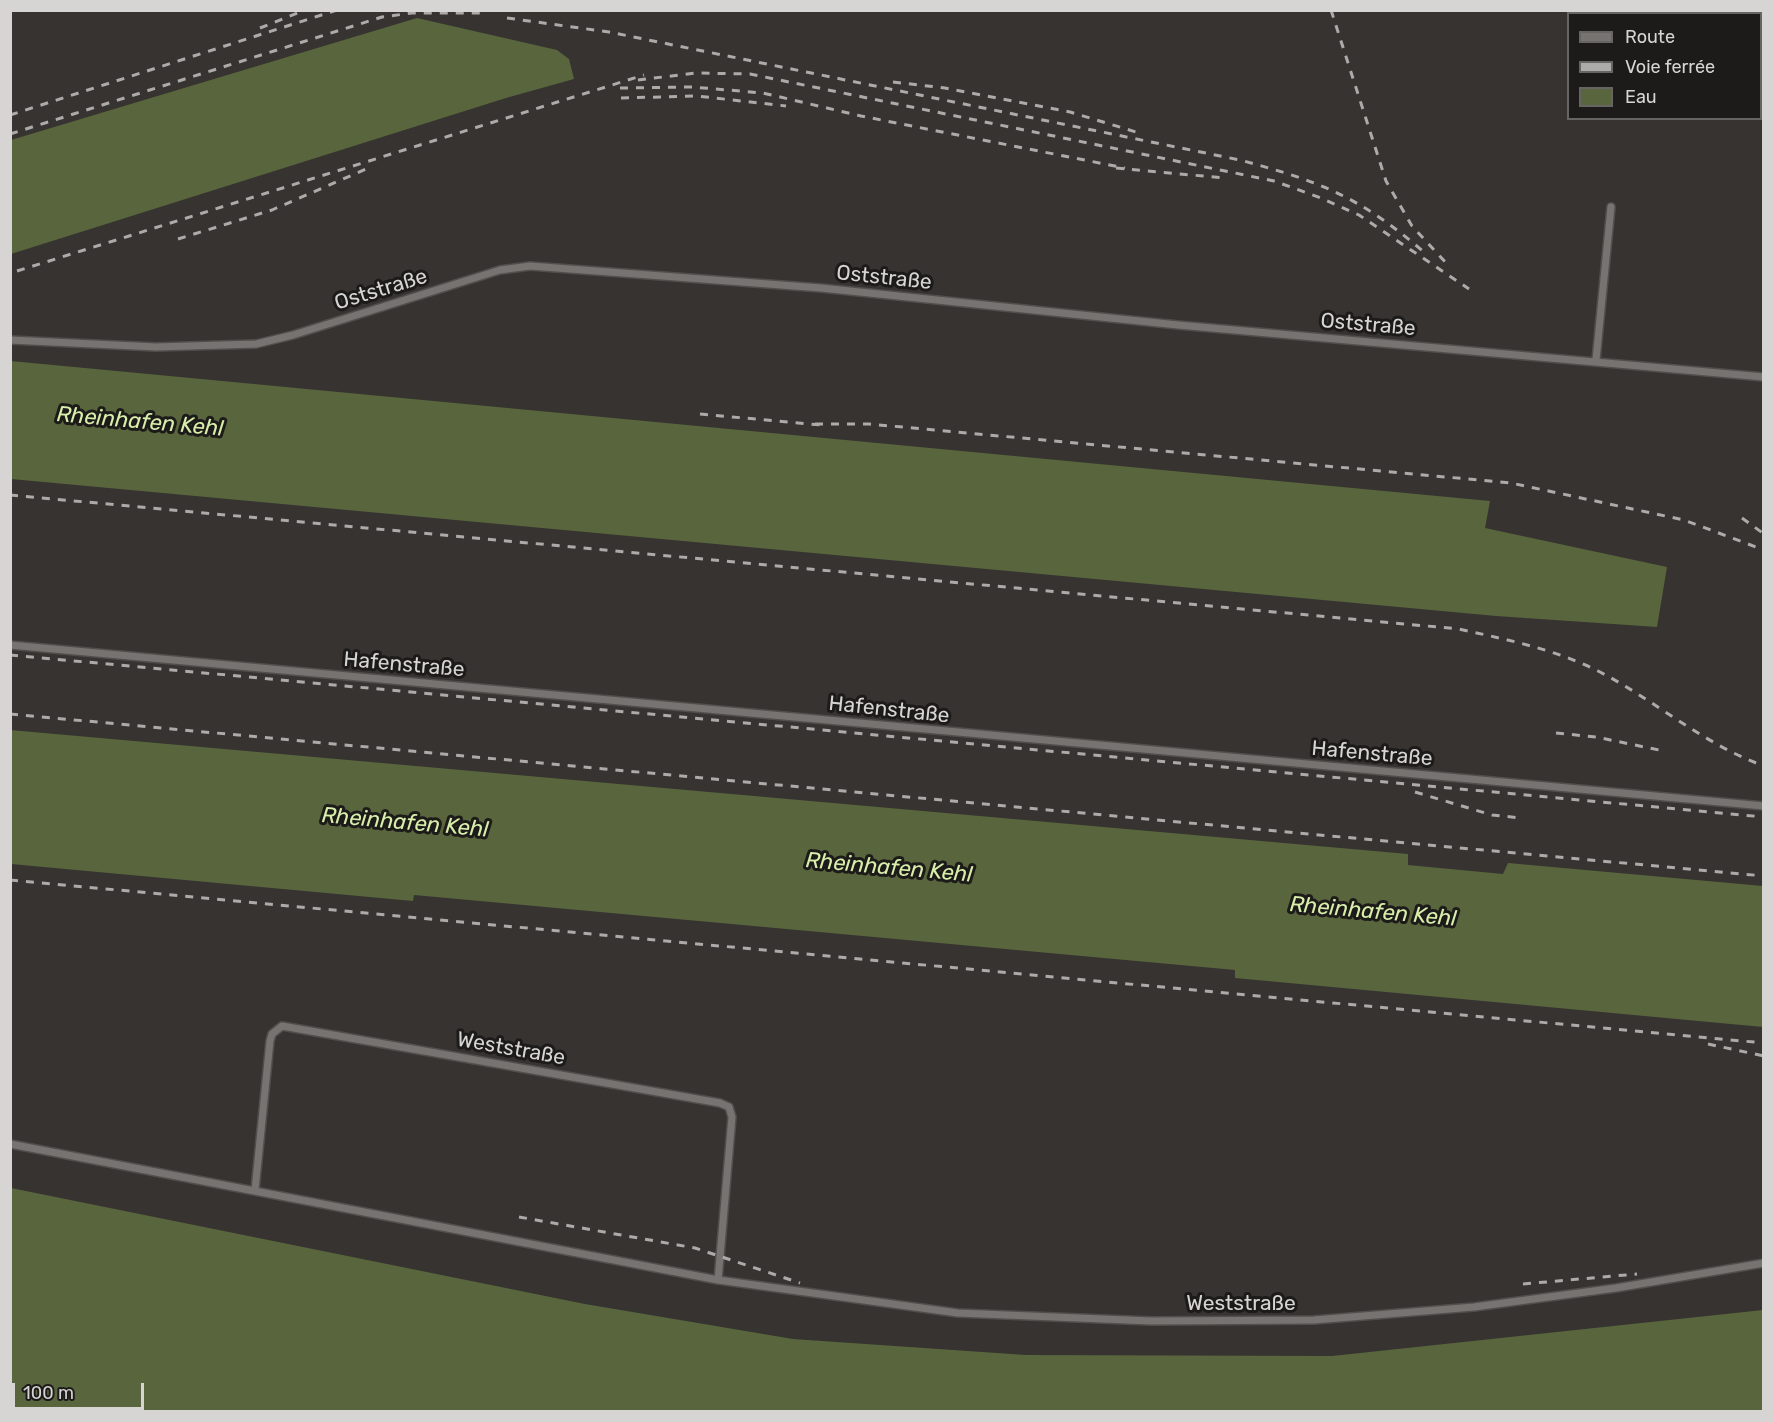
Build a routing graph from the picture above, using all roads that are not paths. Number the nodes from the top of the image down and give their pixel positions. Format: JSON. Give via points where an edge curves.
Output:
{"nodes":[{"id":1,"x":1611,"y":207,"type":"dead end"},
{"id":2,"x":10,"y":340,"type":"edge"},
{"id":3,"x":1596,"y":360,"type":"junction"},
{"id":4,"x":1764,"y":377,"type":"edge"},
{"id":5,"x":10,"y":645,"type":"edge"},
{"id":6,"x":1764,"y":806,"type":"edge"},
{"id":7,"x":10,"y":1144,"type":"edge"},
{"id":8,"x":255,"y":1190,"type":"junction"},
{"id":9,"x":1764,"y":1263,"type":"edge"},
{"id":10,"x":718,"y":1280,"type":"junction"}],
"edges":[{"from":1,"to":3,"type":"street"},
{"from":2,"to":3,"type":"street","name":"Oststraße","via":[[156,348],[256,344],[500,270],[530,266],[821,288],[1256,332]]},
{"from":3,"to":4,"type":"street","name":"Oststraße"},
{"from":5,"to":6,"type":"street","name":"Hafenstraße"},
{"from":7,"to":8,"type":"street","name":"Weststraße"},
{"from":8,"to":10,"type":"street","name":"Weststraße"},
{"from":8,"to":10,"type":"street","name":"Weststraße","via":[[270,1041],[282,1026],[720,1103],[729,1107],[732,1117]]},
{"from":9,"to":10,"type":"street","name":"Weststraße","via":[[1498,1304],[1314,1320],[1140,1321],[958,1313]]}]}
